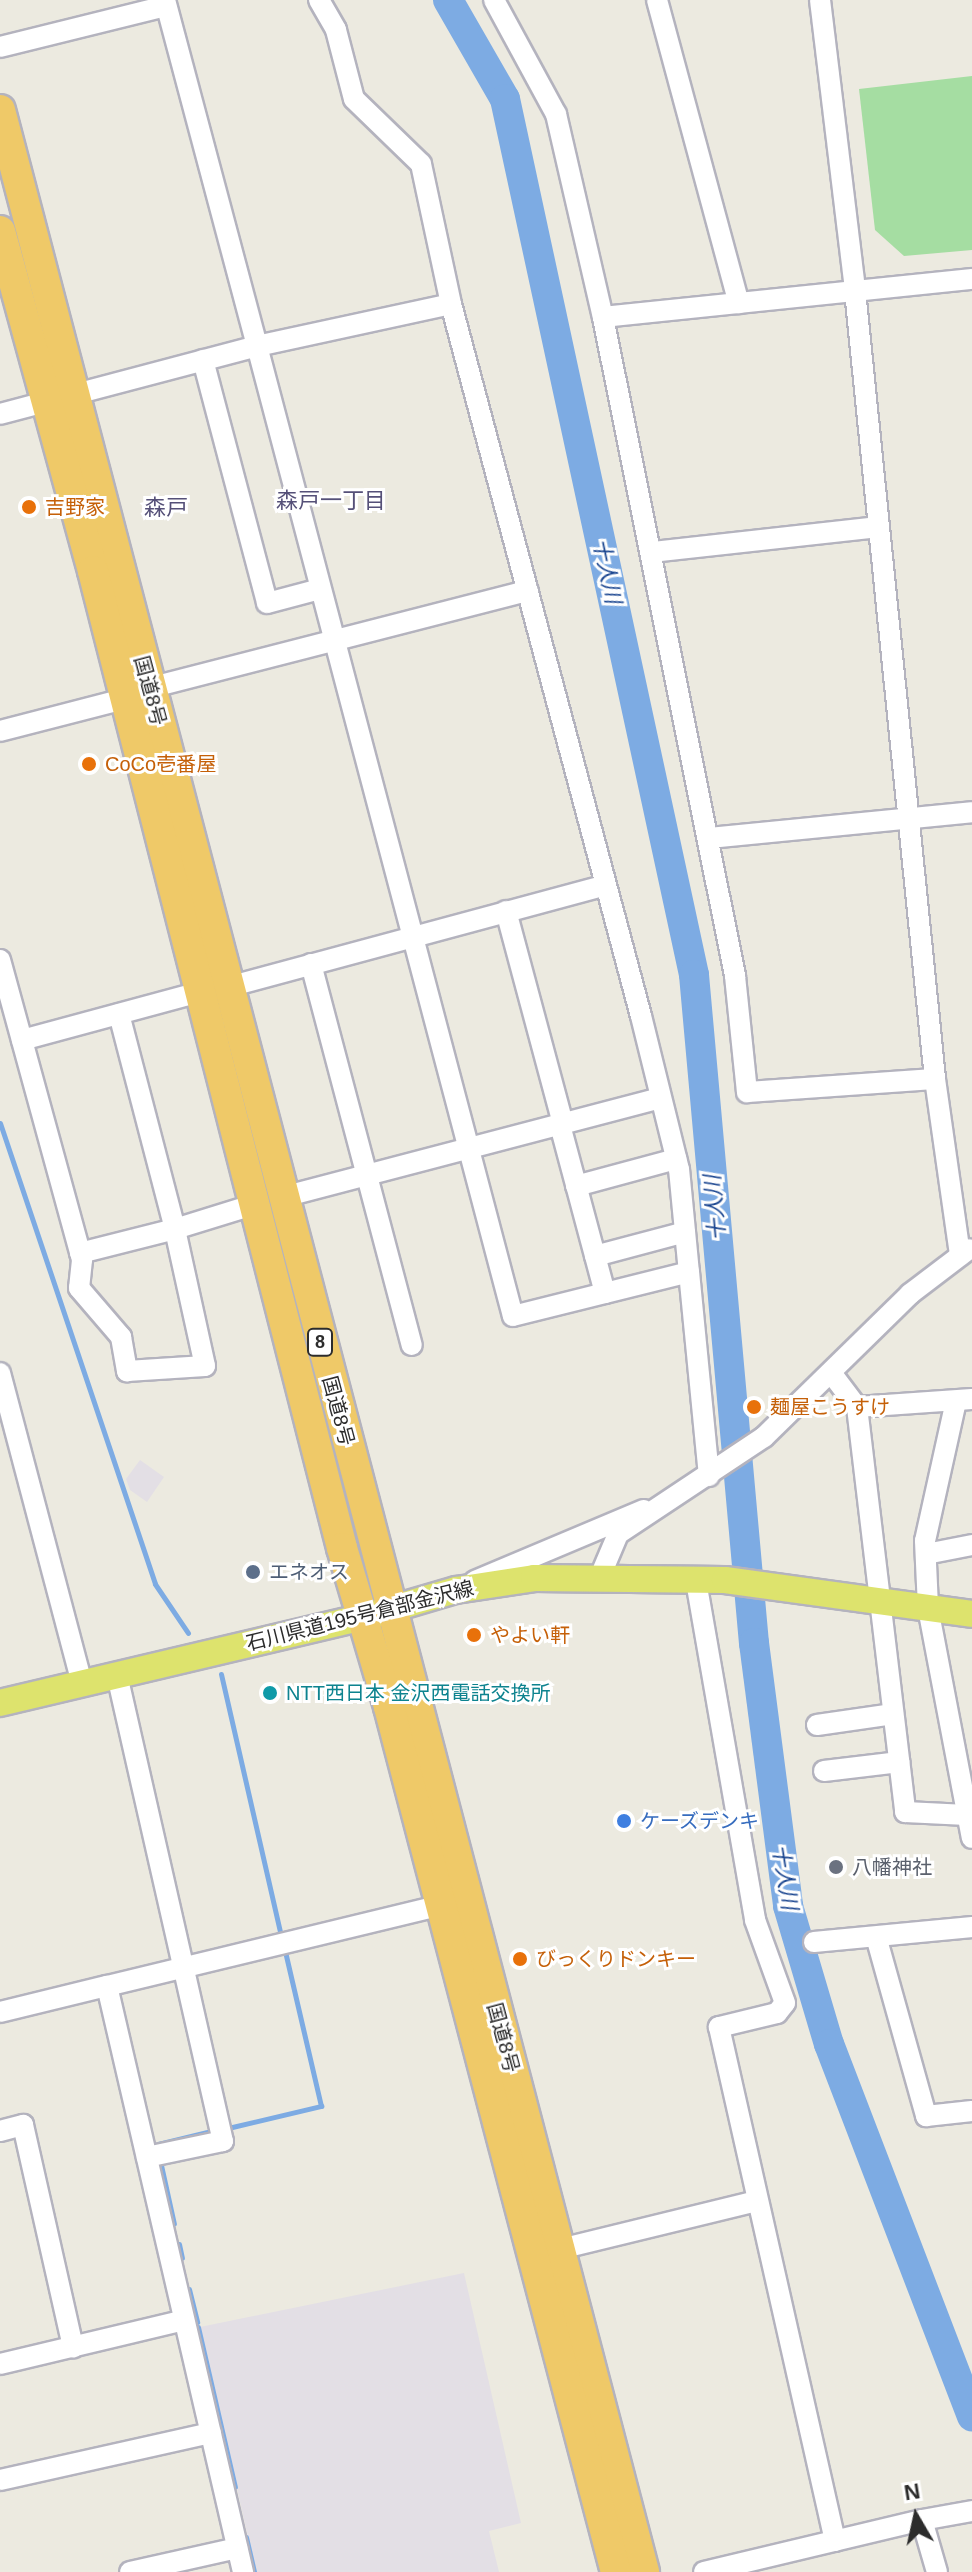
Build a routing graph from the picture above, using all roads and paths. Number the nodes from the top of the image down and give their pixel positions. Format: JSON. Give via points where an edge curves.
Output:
{"nodes":[{"id":1,"x":319,"y":0,"type":"edge"},
{"id":2,"x":494,"y":0,"type":"edge"},
{"id":3,"x":657,"y":0,"type":"edge"},
{"id":4,"x":820,"y":0,"type":"edge"},
{"id":5,"x":165,"y":3,"type":"edge"},
{"id":6,"x":0,"y":47,"type":"edge"},
{"id":7,"x":0,"y":110,"type":"edge"},
{"id":8,"x":0,"y":231,"type":"edge"},
{"id":9,"x":972,"y":279,"type":"edge"},
{"id":10,"x":855,"y":291,"type":"junction"},
{"id":11,"x":739,"y":303,"type":"junction"},
{"id":12,"x":451,"y":304,"type":"junction"},
{"id":13,"x":603,"y":317,"type":"junction"},
{"id":14,"x":257,"y":346,"type":"junction"},
{"id":15,"x":203,"y":360,"type":"junction"},
{"id":16,"x":60,"y":398,"type":"junction"},
{"id":17,"x":0,"y":414,"type":"edge"},
{"id":18,"x":878,"y":527,"type":"junction"},
{"id":19,"x":652,"y":552,"type":"junction"},
{"id":20,"x":320,"y":589,"type":"junction"},
{"id":21,"x":528,"y":591,"type":"junction"},
{"id":22,"x":333,"y":643,"type":"junction"},
{"id":23,"x":136,"y":694,"type":"junction"},
{"id":24,"x":0,"y":731,"type":"edge"},
{"id":25,"x":972,"y":812,"type":"edge"},
{"id":26,"x":910,"y":818,"type":"junction"},
{"id":27,"x":709,"y":838,"type":"junction"},
{"id":28,"x":605,"y":885,"type":"junction"},
{"id":29,"x":506,"y":911,"type":"junction"},
{"id":30,"x":411,"y":937,"type":"junction"},
{"id":31,"x":0,"y":960,"type":"edge"},
{"id":32,"x":311,"y":964,"type":"junction"},
{"id":33,"x":214,"y":990,"type":"junction"},
{"id":34,"x":119,"y":1014,"type":"junction"},
{"id":35,"x":22,"y":1040,"type":"junction"},
{"id":36,"x":935,"y":1079,"type":"junction"},
{"id":37,"x":660,"y":1098,"type":"junction"},
{"id":38,"x":562,"y":1124,"type":"junction"},
{"id":39,"x":469,"y":1149,"type":"junction"},
{"id":40,"x":676,"y":1159,"type":"junction"},
{"id":41,"x":370,"y":1175,"type":"junction"},
{"id":42,"x":576,"y":1186,"type":"junction"},
{"id":43,"x":270,"y":1201,"type":"junction"},
{"id":44,"x":175,"y":1229,"type":"junction"},
{"id":45,"x":685,"y":1232,"type":"junction"},
{"id":46,"x":966,"y":1251,"type":"edge"},
{"id":47,"x":80,"y":1253,"type":"junction"},
{"id":48,"x":595,"y":1256,"type":"junction"},
{"id":49,"x":689,"y":1272,"type":"junction"},
{"id":50,"x":605,"y":1293,"type":"junction"},
{"id":51,"x":412,"y":1345,"type":"dead end"},
{"id":52,"x":0,"y":1373,"type":"edge"},
{"id":53,"x":832,"y":1374,"type":"junction"},
{"id":54,"x":964,"y":1400,"type":"edge"},
{"id":55,"x":857,"y":1407,"type":"junction"},
{"id":56,"x":714,"y":1474,"type":"junction"},
{"id":57,"x":660,"y":1505,"type":"junction"},
{"id":58,"x":972,"y":1545,"type":"edge"},
{"id":59,"x":926,"y":1554,"type":"junction"},
{"id":60,"x":599,"y":1579,"type":"junction"},
{"id":61,"x":696,"y":1581,"type":"junction"},
{"id":62,"x":456,"y":1590,"type":"junction"},
{"id":63,"x":879,"y":1604,"type":"junction"},
{"id":64,"x":928,"y":1608,"type":"junction"},
{"id":65,"x":377,"y":1613,"type":"junction"},
{"id":66,"x":972,"y":1614,"type":"edge"},
{"id":67,"x":117,"y":1675,"type":"junction"},
{"id":68,"x":82,"y":1683,"type":"junction"},
{"id":69,"x":0,"y":1703,"type":"edge"},
{"id":70,"x":893,"y":1714,"type":"junction"},
{"id":71,"x":817,"y":1725,"type":"dead end"},
{"id":72,"x":899,"y":1762,"type":"junction"},
{"id":73,"x":824,"y":1771,"type":"dead end"},
{"id":74,"x":967,"y":1815,"type":"junction"},
{"id":75,"x":972,"y":1838,"type":"edge"},
{"id":76,"x":438,"y":1906,"type":"junction"},
{"id":77,"x":972,"y":1927,"type":"edge"},
{"id":78,"x":877,"y":1940,"type":"junction"},
{"id":79,"x":814,"y":1942,"type":"dead end"},
{"id":80,"x":183,"y":1967,"type":"junction"},
{"id":81,"x":107,"y":1986,"type":"junction"},
{"id":82,"x":0,"y":2012,"type":"edge"},
{"id":83,"x":972,"y":2111,"type":"edge"},
{"id":84,"x":0,"y":2131,"type":"edge"},
{"id":85,"x":147,"y":2157,"type":"junction"},
{"id":86,"x":757,"y":2201,"type":"junction"},
{"id":87,"x":560,"y":2249,"type":"junction"},
{"id":88,"x":184,"y":2320,"type":"junction"},
{"id":89,"x":73,"y":2347,"type":"junction"},
{"id":90,"x":0,"y":2364,"type":"edge"},
{"id":91,"x":211,"y":2433,"type":"junction"},
{"id":92,"x":0,"y":2480,"type":"edge"},
{"id":93,"x":972,"y":2511,"type":"edge"},
{"id":94,"x":922,"y":2520,"type":"junction"},
{"id":95,"x":835,"y":2541,"type":"junction"},
{"id":96,"x":237,"y":2548,"type":"junction"},
{"id":97,"x":735,"y":2568,"type":"edge"},
{"id":98,"x":130,"y":2572,"type":"edge"},
{"id":99,"x":243,"y":2572,"type":"edge"},
{"id":100,"x":616,"y":2572,"type":"edge"},
{"id":101,"x":644,"y":2572,"type":"edge"},
{"id":102,"x":704,"y":2572,"type":"edge"},
{"id":103,"x":937,"y":2572,"type":"edge"}],
"edges":[{"from":1,"to":12,"type":"street","via":[[336,30],[354,99],[421,164]]},
{"from":2,"to":13,"type":"street","via":[[556,114]]},
{"from":3,"to":11,"type":"street"},
{"from":4,"to":10,"type":"street"},
{"from":5,"to":6,"type":"street"},
{"from":5,"to":14,"type":"street"},
{"from":7,"to":16,"type":"highway","name":"国道8号","number":"8"},
{"from":8,"to":16,"type":"highway","name":"国道8号","number":"8"},
{"from":9,"to":10,"type":"street"},
{"from":10,"to":11,"type":"street"},
{"from":10,"to":18,"type":"street"},
{"from":11,"to":13,"type":"street"},
{"from":12,"to":14,"type":"street"},
{"from":12,"to":21,"type":"street"},
{"from":13,"to":19,"type":"street"},
{"from":14,"to":15,"type":"street"},
{"from":14,"to":20,"type":"street"},
{"from":15,"to":16,"type":"street"},
{"from":15,"to":20,"type":"street","via":[[267,603]]},
{"from":16,"to":17,"type":"street"},
{"from":16,"to":23,"type":"highway","name":"国道8号","number":"8"},
{"from":18,"to":19,"type":"street"},
{"from":18,"to":26,"type":"street"},
{"from":19,"to":27,"type":"street"},
{"from":20,"to":22,"type":"street"},
{"from":21,"to":22,"type":"street"},
{"from":21,"to":28,"type":"street"},
{"from":22,"to":23,"type":"street"},
{"from":22,"to":30,"type":"street"},
{"from":23,"to":24,"type":"street"},
{"from":23,"to":33,"type":"highway","name":"国道8号","number":"8"},
{"from":25,"to":26,"type":"street"},
{"from":26,"to":27,"type":"street"},
{"from":26,"to":36,"type":"street"},
{"from":27,"to":36,"type":"street","via":[[735,976],[747,1092]]},
{"from":28,"to":29,"type":"street"},
{"from":28,"to":37,"type":"street"},
{"from":29,"to":30,"type":"street"},
{"from":29,"to":38,"type":"street"},
{"from":30,"to":32,"type":"street"},
{"from":30,"to":39,"type":"street"},
{"from":31,"to":35,"type":"street"},
{"from":32,"to":33,"type":"street"},
{"from":32,"to":41,"type":"street"},
{"from":33,"to":34,"type":"street"},
{"from":33,"to":43,"type":"highway","name":"国道8号","number":"8"},
{"from":34,"to":35,"type":"street"},
{"from":34,"to":44,"type":"street"},
{"from":35,"to":47,"type":"street"},
{"from":36,"to":46,"type":"street"},
{"from":37,"to":38,"type":"street"},
{"from":37,"to":40,"type":"street"},
{"from":38,"to":39,"type":"street"},
{"from":38,"to":42,"type":"street"},
{"from":39,"to":41,"type":"street"},
{"from":39,"to":50,"type":"street","via":[[513,1316]]},
{"from":40,"to":42,"type":"street"},
{"from":40,"to":45,"type":"street"},
{"from":41,"to":43,"type":"street"},
{"from":41,"to":51,"type":"street"},
{"from":42,"to":48,"type":"street"},
{"from":43,"to":44,"type":"street"},
{"from":43,"to":65,"type":"highway","name":"国道8号","number":"8"},
{"from":44,"to":47,"type":"street"},
{"from":44,"to":47,"type":"street","via":[[205,1366],[127,1371],[121,1337],[79,1288]]},
{"from":45,"to":48,"type":"street"},
{"from":45,"to":49,"type":"street"},
{"from":46,"to":53,"type":"street","via":[[910,1294]]},
{"from":48,"to":50,"type":"street"},
{"from":49,"to":50,"type":"street"},
{"from":49,"to":56,"type":"street"},
{"from":52,"to":68,"type":"street"},
{"from":53,"to":55,"type":"street"},
{"from":53,"to":56,"type":"street","via":[[764,1437]]},
{"from":54,"to":55,"type":"street"},
{"from":54,"to":59,"type":"street"},
{"from":55,"to":63,"type":"street"},
{"from":56,"to":57,"type":"street"},
{"from":57,"to":60,"type":"street","via":[[618,1534]]},
{"from":57,"to":62,"type":"street","via":[[618,1517]]},
{"from":58,"to":59,"type":"street"},
{"from":59,"to":64,"type":"street"},
{"from":60,"to":61,"type":"main road","name":"石川県道195号倉部金沢線"},
{"from":60,"to":62,"type":"main road","name":"石川県道195号倉部金沢線","via":[[534,1578]]},
{"from":61,"to":63,"type":"main road","name":"石川県道195号倉部金沢線","via":[[725,1580]]},
{"from":61,"to":86,"type":"street","via":[[755,1920],[785,2003],[777,2013],[719,2027]]},
{"from":62,"to":65,"type":"main road","name":"石川県道195号倉部金沢線"},
{"from":63,"to":64,"type":"main road"},
{"from":63,"to":70,"type":"street"},
{"from":64,"to":66,"type":"main road"},
{"from":64,"to":74,"type":"street"},
{"from":65,"to":67,"type":"main road","name":"石川県道195号倉部金沢線"},
{"from":65,"to":76,"type":"highway","name":"国道8号","number":"8"},
{"from":65,"to":87,"type":"highway","name":"国道8号","number":"8"},
{"from":67,"to":68,"type":"main road","name":"石川県道195号倉部金沢線"},
{"from":67,"to":80,"type":"street"},
{"from":68,"to":69,"type":"main road","name":"石川県道195号倉部金沢線"},
{"from":70,"to":71,"type":"street"},
{"from":70,"to":72,"type":"street"},
{"from":72,"to":73,"type":"street"},
{"from":72,"to":74,"type":"street","via":[[905,1812]]},
{"from":74,"to":75,"type":"street"},
{"from":76,"to":80,"type":"street"},
{"from":76,"to":100,"type":"highway","name":"国道8号","number":"8"},
{"from":77,"to":78,"type":"street"},
{"from":78,"to":79,"type":"street"},
{"from":78,"to":83,"type":"street","via":[[926,2116]]},
{"from":80,"to":81,"type":"street"},
{"from":80,"to":85,"type":"street","via":[[223,2141]]},
{"from":81,"to":82,"type":"street"},
{"from":81,"to":85,"type":"street"},
{"from":84,"to":89,"type":"street","via":[[23,2125]]},
{"from":85,"to":88,"type":"street"},
{"from":86,"to":87,"type":"street"},
{"from":86,"to":95,"type":"street"},
{"from":87,"to":101,"type":"highway","name":"国道8号","number":"8"},
{"from":88,"to":89,"type":"street"},
{"from":88,"to":91,"type":"street"},
{"from":89,"to":90,"type":"street"},
{"from":91,"to":92,"type":"street"},
{"from":91,"to":96,"type":"street"},
{"from":93,"to":94,"type":"street"},
{"from":94,"to":95,"type":"street"},
{"from":94,"to":103,"type":"street"},
{"from":95,"to":97,"type":"street"},
{"from":96,"to":98,"type":"street"},
{"from":96,"to":99,"type":"street"},
{"from":97,"to":102,"type":"street"}]}
